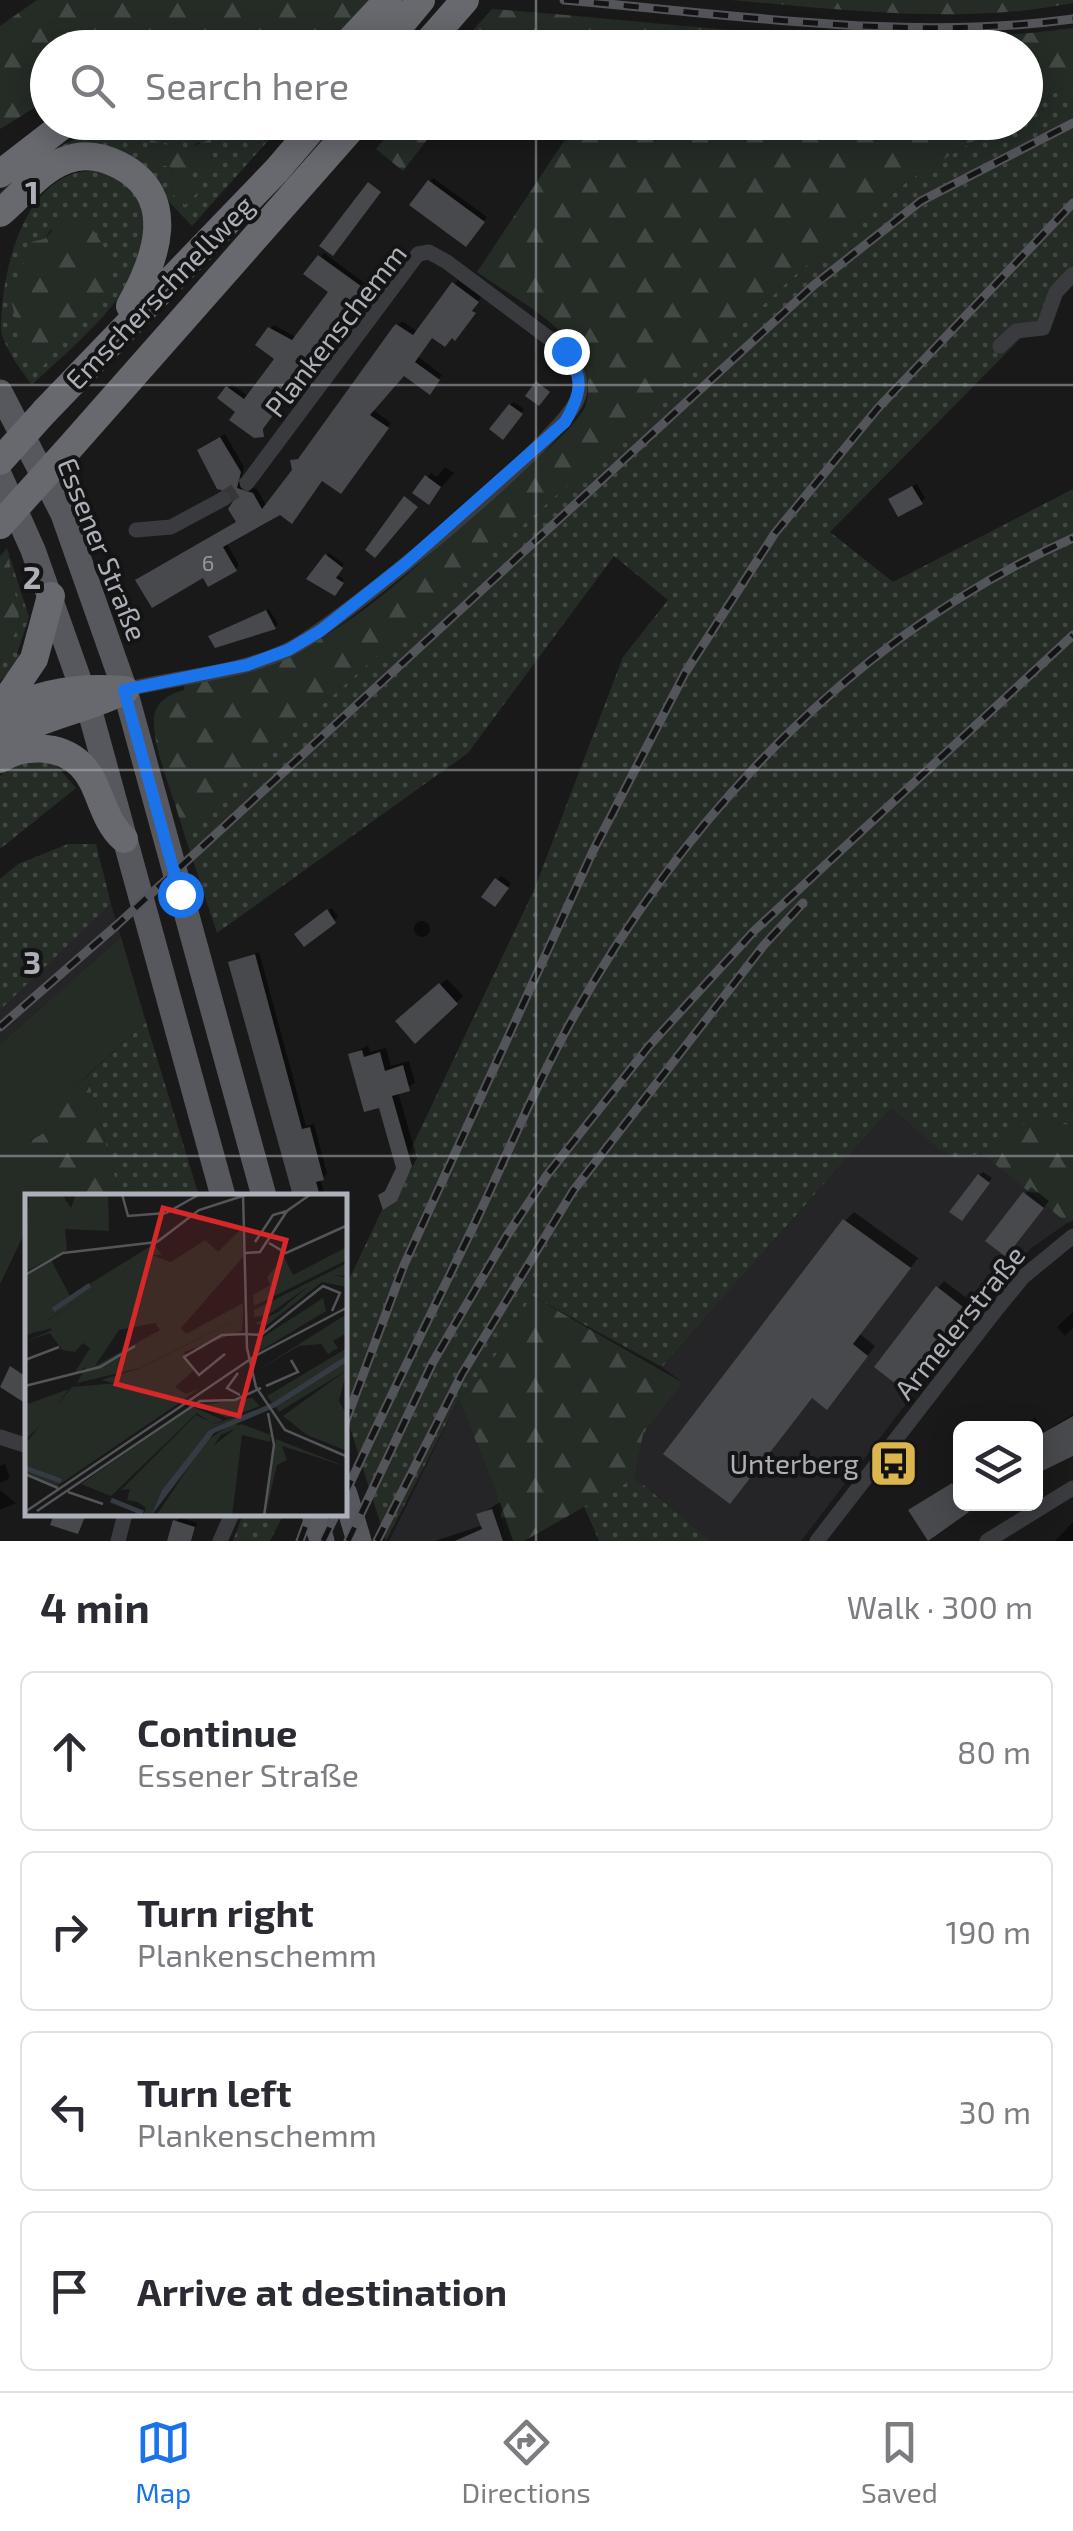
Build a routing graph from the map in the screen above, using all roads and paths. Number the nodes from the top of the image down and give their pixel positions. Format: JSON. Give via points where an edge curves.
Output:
{"nodes":[{"id":1,"x":388,"y":0,"type":"edge"},
{"id":2,"x":421,"y":0,"type":"edge"},
{"id":3,"x":465,"y":0,"type":"edge"},
{"id":4,"x":360,"y":30,"type":"edge"},
{"id":5,"x":396,"y":30,"type":"edge"},
{"id":6,"x":439,"y":30,"type":"edge"},
{"id":7,"x":44,"y":140,"type":"edge"},
{"id":8,"x":303,"y":140,"type":"edge"},
{"id":9,"x":341,"y":140,"type":"edge"},
{"id":10,"x":0,"y":174,"type":"edge"},
{"id":11,"x":2,"y":213,"type":"edge"},
{"id":12,"x":1073,"y":274,"type":"edge"},
{"id":13,"x":1000,"y":346,"type":"dead end"},
{"id":14,"x":98,"y":354,"type":"junction"},
{"id":15,"x":0,"y":392,"type":"edge"},
{"id":16,"x":0,"y":461,"type":"edge"},
{"id":17,"x":0,"y":476,"type":"edge"},
{"id":18,"x":247,"y":483,"type":"tunnel mouth"},
{"id":19,"x":223,"y":499,"type":"tunnel mouth"},
{"id":20,"x":0,"y":525,"type":"edge"},
{"id":21,"x":136,"y":530,"type":"dead end"},
{"id":22,"x":51,"y":596,"type":"junction"},
{"id":23,"x":124,"y":690,"type":"junction"},
{"id":24,"x":85,"y":697,"type":"junction"},
{"id":25,"x":0,"y":711,"type":"edge"},
{"id":26,"x":0,"y":742,"type":"edge"},
{"id":27,"x":0,"y":759,"type":"edge"},
{"id":28,"x":124,"y":839,"type":"junction"},
{"id":29,"x":222,"y":1194,"type":"edge"},
{"id":30,"x":263,"y":1194,"type":"edge"},
{"id":31,"x":1073,"y":1236,"type":"edge"},
{"id":32,"x":0,"y":1437,"type":"edge"},
{"id":33,"x":25,"y":1445,"type":"edge"},
{"id":34,"x":1073,"y":1488,"type":"edge"},
{"id":35,"x":348,"y":1504,"type":"edge"},
{"id":36,"x":125,"y":1516,"type":"edge"},
{"id":37,"x":231,"y":1516,"type":"edge"},
{"id":38,"x":315,"y":1516,"type":"edge"},
{"id":39,"x":1004,"y":1528,"type":"junction"},
{"id":40,"x":118,"y":1541,"type":"edge"},
{"id":41,"x":220,"y":1541,"type":"edge"},
{"id":42,"x":322,"y":1541,"type":"edge"},
{"id":43,"x":359,"y":1541,"type":"edge"},
{"id":44,"x":817,"y":1541,"type":"edge"},
{"id":45,"x":987,"y":1541,"type":"edge"},
{"id":46,"x":1016,"y":1541,"type":"edge"}],
"edges":[{"from":1,"to":4,"type":"highway"},
{"from":2,"to":5,"type":"highway"},
{"from":3,"to":6,"type":"highway"},
{"from":7,"to":10,"type":"highway"},
{"from":8,"to":14,"type":"highway","name":"Emscherschnellweg"},
{"from":9,"to":20,"type":"highway","bridge":true},
{"from":11,"to":14,"type":"highway","via":[[50,168],[78,157],[126,168],[150,194],[158,219],[150,270]]},
{"from":12,"to":13,"type":"street","via":[[1056,292],[1044,328],[1016,331]]},
{"from":14,"to":16,"type":"highway","name":"Emscherschnellweg","bridge":true},
{"from":15,"to":23,"type":"main road","name":"Essener Straße","via":[[63,514]]},
{"from":17,"to":22,"type":"main road"},
{"from":18,"to":23,"type":"street","name":"Plankenschemm","via":[[418,254],[447,262],[566,351],[576,366],[581,386],[565,422],[320,631],[247,665]]},
{"from":19,"to":21,"type":"street","via":[[172,527]]},
{"from":22,"to":24,"type":"main road"},
{"from":22,"to":25,"type":"highway","via":[[34,659]]},
{"from":23,"to":24,"type":"highway"},
{"from":23,"to":30,"type":"main road","name":"Essener Straße"},
{"from":24,"to":25,"type":"highway","via":[[21,702]]},
{"from":24,"to":26,"type":"highway"},
{"from":24,"to":28,"type":"main road"},
{"from":27,"to":28,"type":"highway","via":[[39,747],[62,753],[82,766],[110,828]]},
{"from":28,"to":29,"type":"main road"},
{"from":31,"to":44,"type":"street","name":"Armelerstraße","via":[[996,1310]]},
{"from":32,"to":33,"type":"street"},
{"from":34,"to":39,"type":"street"},
{"from":35,"to":43,"type":"main road"},
{"from":36,"to":40,"type":"street"},
{"from":37,"to":41,"type":"street"},
{"from":38,"to":42,"type":"main road"},
{"from":39,"to":45,"type":"street"},
{"from":39,"to":46,"type":"street"}]}
